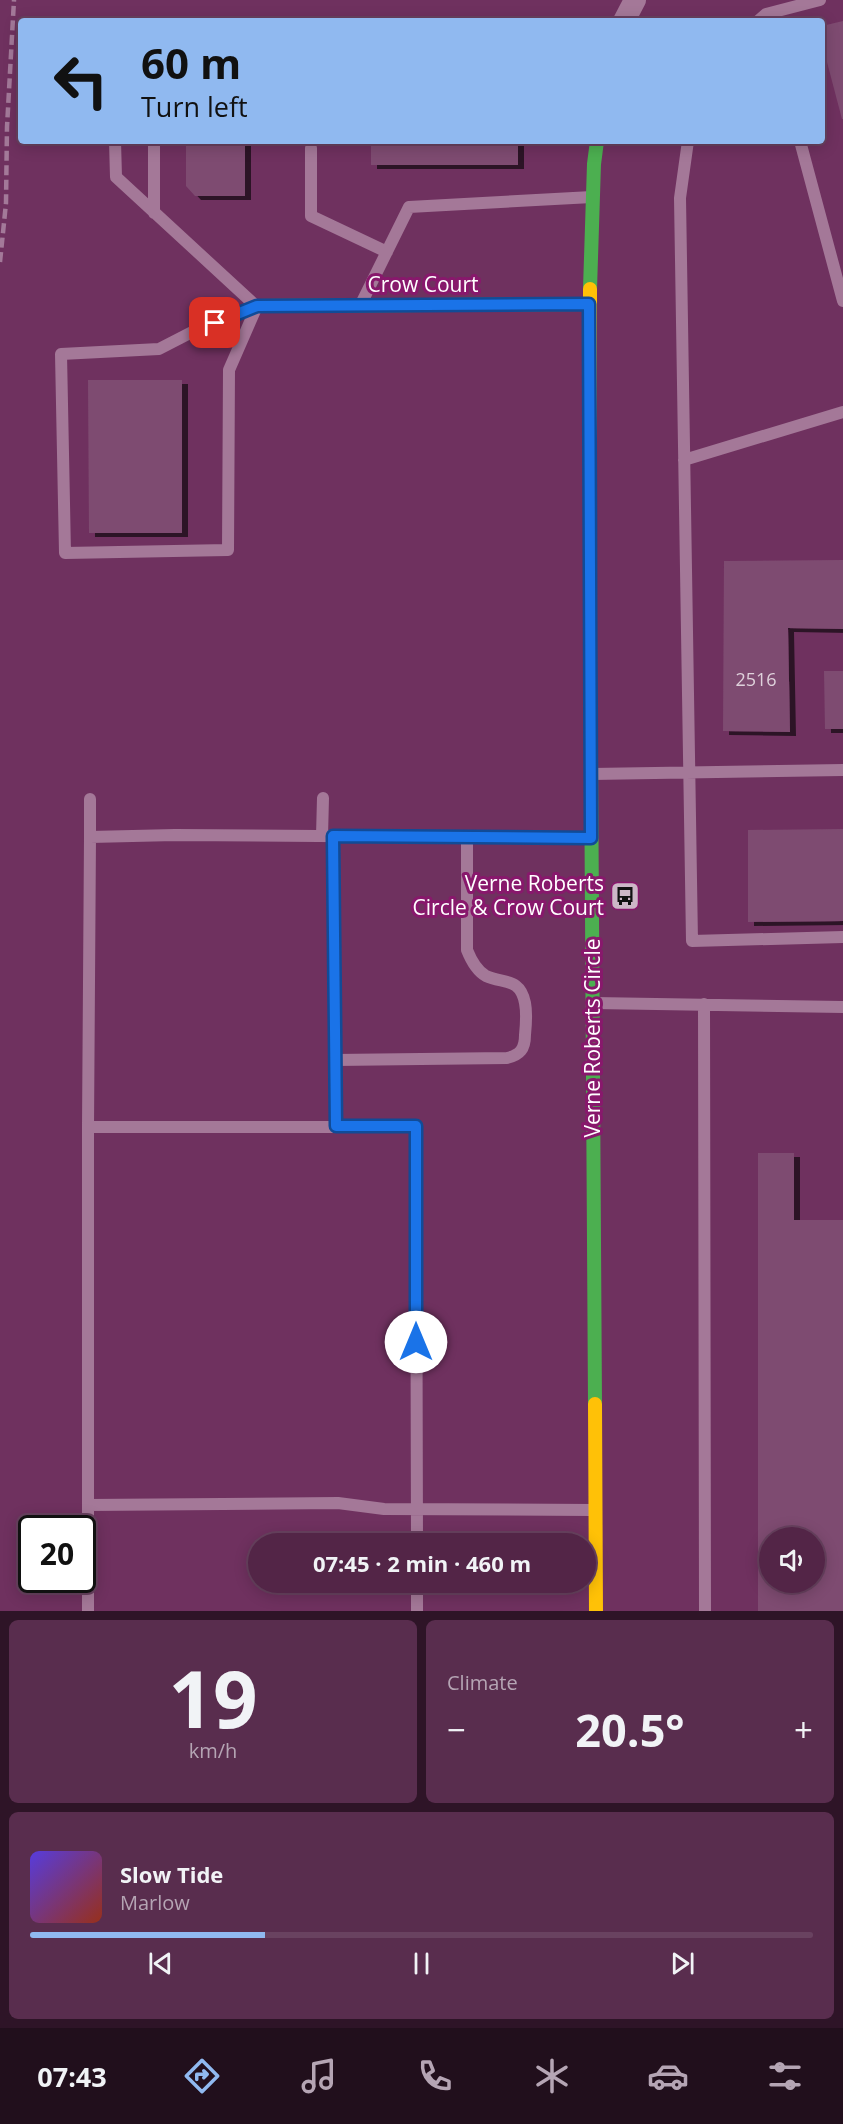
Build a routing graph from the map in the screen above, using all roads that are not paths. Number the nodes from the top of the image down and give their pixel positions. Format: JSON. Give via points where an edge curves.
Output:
{"nodes":[{"id":1,"x":635,"y":0,"type":"edge"},
{"id":2,"x":820,"y":0,"type":"edge"},
{"id":3,"x":626,"y":18,"type":"edge"},
{"id":4,"x":767,"y":18,"type":"edge"},
{"id":5,"x":115,"y":144,"type":"edge"},
{"id":6,"x":154,"y":144,"type":"edge"},
{"id":7,"x":597,"y":144,"type":"edge"},
{"id":8,"x":688,"y":144,"type":"edge"},
{"id":9,"x":801,"y":144,"type":"edge"},
{"id":10,"x":311,"y":148,"type":"dead end"},
{"id":11,"x":593,"y":197,"type":"junction"},
{"id":12,"x":154,"y":213,"type":"junction"},
{"id":13,"x":387,"y":252,"type":"junction"},
{"id":14,"x":843,"y":301,"type":"edge"},
{"id":15,"x":589,"y":304,"type":"junction"},
{"id":16,"x":257,"y":306,"type":"junction"},
{"id":17,"x":360,"y":306,"type":"junction"},
{"id":18,"x":843,"y":412,"type":"edge"},
{"id":19,"x":684,"y":460,"type":"junction"},
{"id":20,"x":843,"y":770,"type":"edge"},
{"id":21,"x":591,"y":774,"type":"junction"},
{"id":22,"x":690,"y":774,"type":"junction"},
{"id":23,"x":323,"y":798,"type":"dead end"},
{"id":24,"x":90,"y":799,"type":"dead end"},
{"id":25,"x":327,"y":836,"type":"junction"},
{"id":26,"x":90,"y":837,"type":"junction"},
{"id":27,"x":467,"y":837,"type":"junction"},
{"id":28,"x":591,"y":838,"type":"junction"},
{"id":29,"x":843,"y":938,"type":"edge"},
{"id":30,"x":592,"y":1003,"type":"junction"},
{"id":31,"x":704,"y":1004,"type":"junction"},
{"id":32,"x":843,"y":1006,"type":"edge"},
{"id":33,"x":335,"y":1060,"type":"junction"},
{"id":34,"x":336,"y":1126,"type":"junction"},
{"id":35,"x":88,"y":1127,"type":"junction"},
{"id":36,"x":88,"y":1505,"type":"junction"},
{"id":37,"x":417,"y":1509,"type":"junction"},
{"id":38,"x":595,"y":1510,"type":"junction"},
{"id":39,"x":417,"y":1533,"type":"edge"},
{"id":40,"x":417,"y":1593,"type":"edge"},
{"id":41,"x":88,"y":1611,"type":"edge"},
{"id":42,"x":417,"y":1611,"type":"edge"},
{"id":43,"x":596,"y":1611,"type":"edge"},
{"id":44,"x":705,"y":1611,"type":"edge"}],
"edges":[{"from":1,"to":3,"type":"street"},
{"from":2,"to":4,"type":"lane"},
{"from":5,"to":12,"type":"lane","via":[[116,177]]},
{"from":6,"to":12,"type":"lane"},
{"from":7,"to":11,"type":"street","name":"Verne Roberts Circle"},
{"from":8,"to":19,"type":"lane","via":[[680,198]]},
{"from":9,"to":14,"type":"lane"},
{"from":10,"to":13,"type":"lane","via":[[311,216]]},
{"from":11,"to":13,"type":"lane","via":[[409,207]]},
{"from":11,"to":15,"type":"street","name":"Verne Roberts Circle"},
{"from":12,"to":16,"type":"lane"},
{"from":13,"to":17,"type":"lane"},
{"from":15,"to":17,"type":"street","name":"Crow Court"},
{"from":15,"to":21,"type":"street","name":"Verne Roberts Circle"},
{"from":16,"to":16,"type":"lane","via":[[159,349],[61,354],[65,553],[228,550],[229,370]]},
{"from":16,"to":17,"type":"street","name":"Crow Court"},
{"from":18,"to":19,"type":"lane"},
{"from":19,"to":22,"type":"lane"},
{"from":20,"to":22,"type":"lane"},
{"from":21,"to":22,"type":"lane"},
{"from":21,"to":28,"type":"street","name":"Verne Roberts Circle"},
{"from":22,"to":29,"type":"lane","via":[[692,941]]},
{"from":23,"to":25,"type":"lane"},
{"from":24,"to":26,"type":"lane"},
{"from":25,"to":26,"type":"lane"},
{"from":25,"to":27,"type":"lane"},
{"from":25,"to":33,"type":"lane"},
{"from":26,"to":35,"type":"lane"},
{"from":27,"to":28,"type":"lane"},
{"from":27,"to":33,"type":"lane","via":[[467,950],[472,962],[486,976],[512,981],[520,991],[526,1012],[523,1048],[507,1058]]},
{"from":28,"to":30,"type":"street","name":"Verne Roberts Circle"},
{"from":30,"to":31,"type":"lane"},
{"from":30,"to":38,"type":"street","name":"Verne Roberts Circle"},
{"from":31,"to":32,"type":"lane"},
{"from":31,"to":44,"type":"lane"},
{"from":33,"to":34,"type":"lane"},
{"from":34,"to":35,"type":"lane"},
{"from":34,"to":37,"type":"lane","via":[[416,1126]]},
{"from":35,"to":36,"type":"lane"},
{"from":36,"to":37,"type":"lane","via":[[338,1503]]},
{"from":36,"to":41,"type":"lane"},
{"from":37,"to":38,"type":"lane"},
{"from":37,"to":39,"type":"lane"},
{"from":38,"to":43,"type":"street","name":"Verne Roberts Circle"},
{"from":40,"to":42,"type":"lane"}]}
